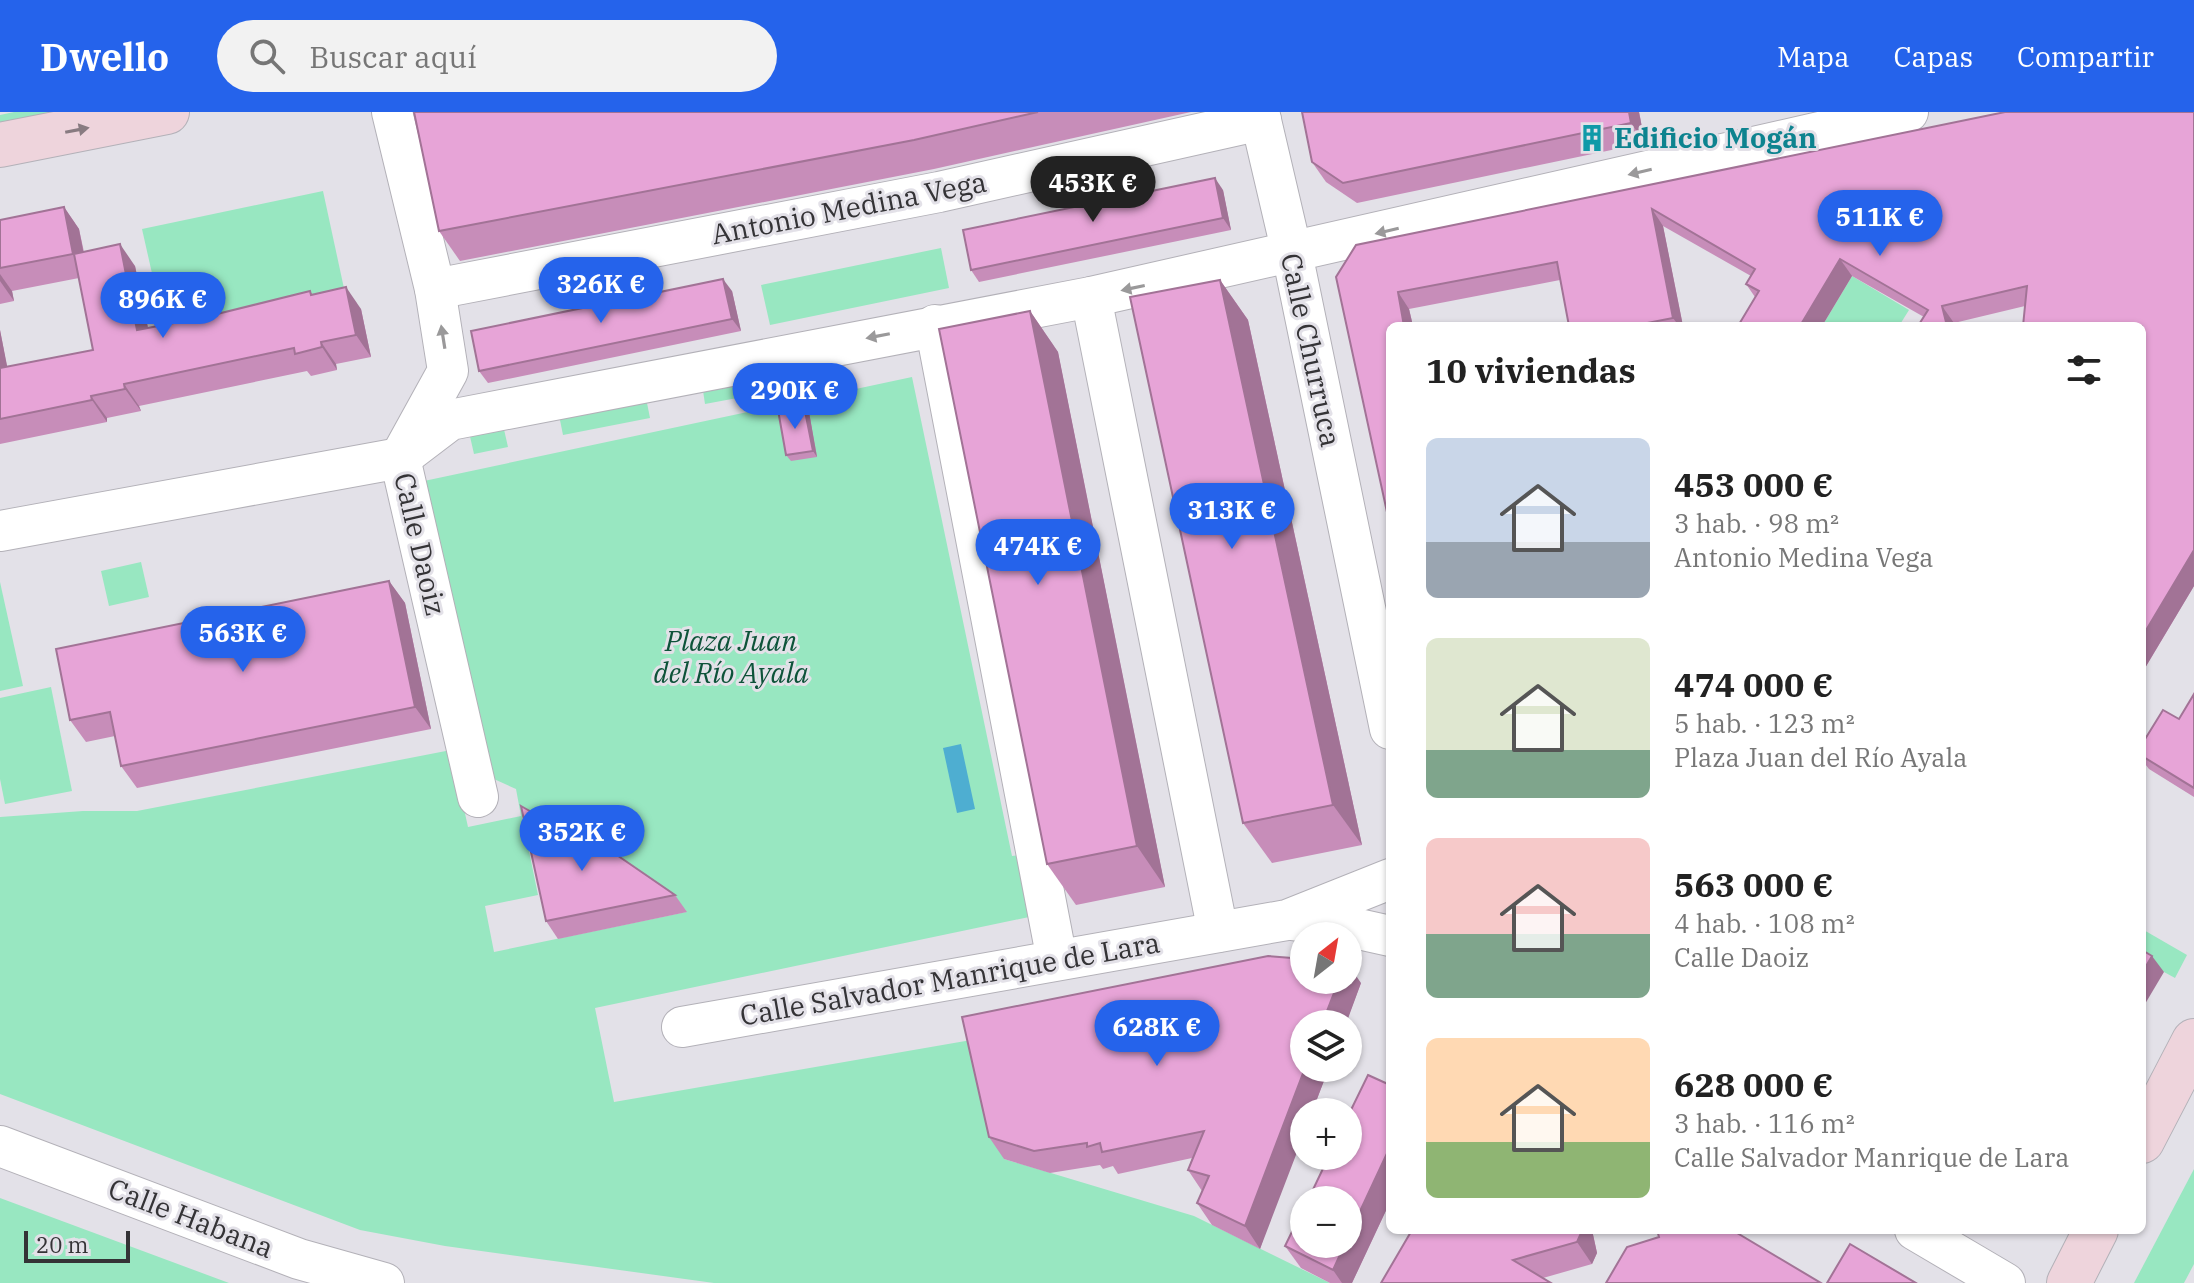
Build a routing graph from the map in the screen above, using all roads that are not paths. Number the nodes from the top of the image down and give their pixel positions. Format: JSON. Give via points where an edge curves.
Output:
{"nodes":[{"id":1,"x":167,"y":112,"type":"edge"},
{"id":2,"x":392,"y":112,"type":"edge"},
{"id":3,"x":1886,"y":114,"type":"edge"},
{"id":4,"x":1260,"y":116,"type":"edge"},
{"id":5,"x":0,"y":145,"type":"edge"},
{"id":6,"x":1292,"y":253,"type":"junction"},
{"id":7,"x":435,"y":289,"type":"junction"},
{"id":8,"x":1091,"y":297,"type":"junction"},
{"id":9,"x":935,"y":325,"type":"junction"},
{"id":10,"x":400,"y":458,"type":"junction"},
{"id":11,"x":0,"y":531,"type":"edge"},
{"id":12,"x":1386,"y":710,"type":"edge"},
{"id":13,"x":478,"y":797,"type":"dead end"},
{"id":14,"x":1386,"y":881,"type":"edge"},
{"id":15,"x":1287,"y":920,"type":"junction"},
{"id":16,"x":1218,"y":932,"type":"junction"},
{"id":17,"x":1386,"y":935,"type":"edge"},
{"id":18,"x":1057,"y":960,"type":"junction"},
{"id":19,"x":682,"y":1027,"type":"dead end"},
{"id":20,"x":2194,"y":1041,"type":"edge"},
{"id":21,"x":2146,"y":1133,"type":"edge"},
{"id":22,"x":0,"y":1146,"type":"edge"},
{"id":23,"x":1922,"y":1234,"type":"edge"},
{"id":24,"x":2094,"y":1234,"type":"edge"},
{"id":25,"x":384,"y":1283,"type":"edge"},
{"id":26,"x":2005,"y":1283,"type":"edge"},
{"id":27,"x":2069,"y":1283,"type":"edge"}],
"edges":[{"from":5,"to":1,"type":"street","one_way":true},
{"from":2,"to":7,"type":"street","name":"Calle Daoiz"},
{"from":3,"to":6,"type":"street","one_way":true},
{"from":4,"to":6,"type":"street","name":"Calle Churruca"},
{"from":4,"to":7,"type":"street","name":"Antonio Medina Vega","via":[[939,192]]},
{"from":6,"to":8,"type":"street","one_way":true},
{"from":6,"to":12,"type":"street","name":"Calle Churruca"},
{"from":10,"to":7,"type":"street","name":"Calle Daoiz","one_way":true,"via":[[448,371]]},
{"from":8,"to":9,"type":"street"},
{"from":8,"to":16,"type":"street"},
{"from":9,"to":10,"type":"street","one_way":true,"via":[[450,420]]},
{"from":9,"to":18,"type":"street"},
{"from":10,"to":11,"type":"street"},
{"from":10,"to":13,"type":"street","name":"Calle Daoiz"},
{"from":14,"to":15,"type":"street","name":"Calle Salvador Manrique de Lara"},
{"from":15,"to":16,"type":"street","name":"Calle Salvador Manrique de Lara"},
{"from":15,"to":17,"type":"street","name":"Calle Salvador Manrique de Lara"},
{"from":16,"to":18,"type":"street","name":"Calle Salvador Manrique de Lara"},
{"from":18,"to":19,"type":"street","name":"Calle Salvador Manrique de Lara"},
{"from":20,"to":21,"type":"street"},
{"from":22,"to":25,"type":"street","name":"Calle Habana","via":[[299,1259]]},
{"from":23,"to":26,"type":"street"},
{"from":24,"to":27,"type":"street"}]}
